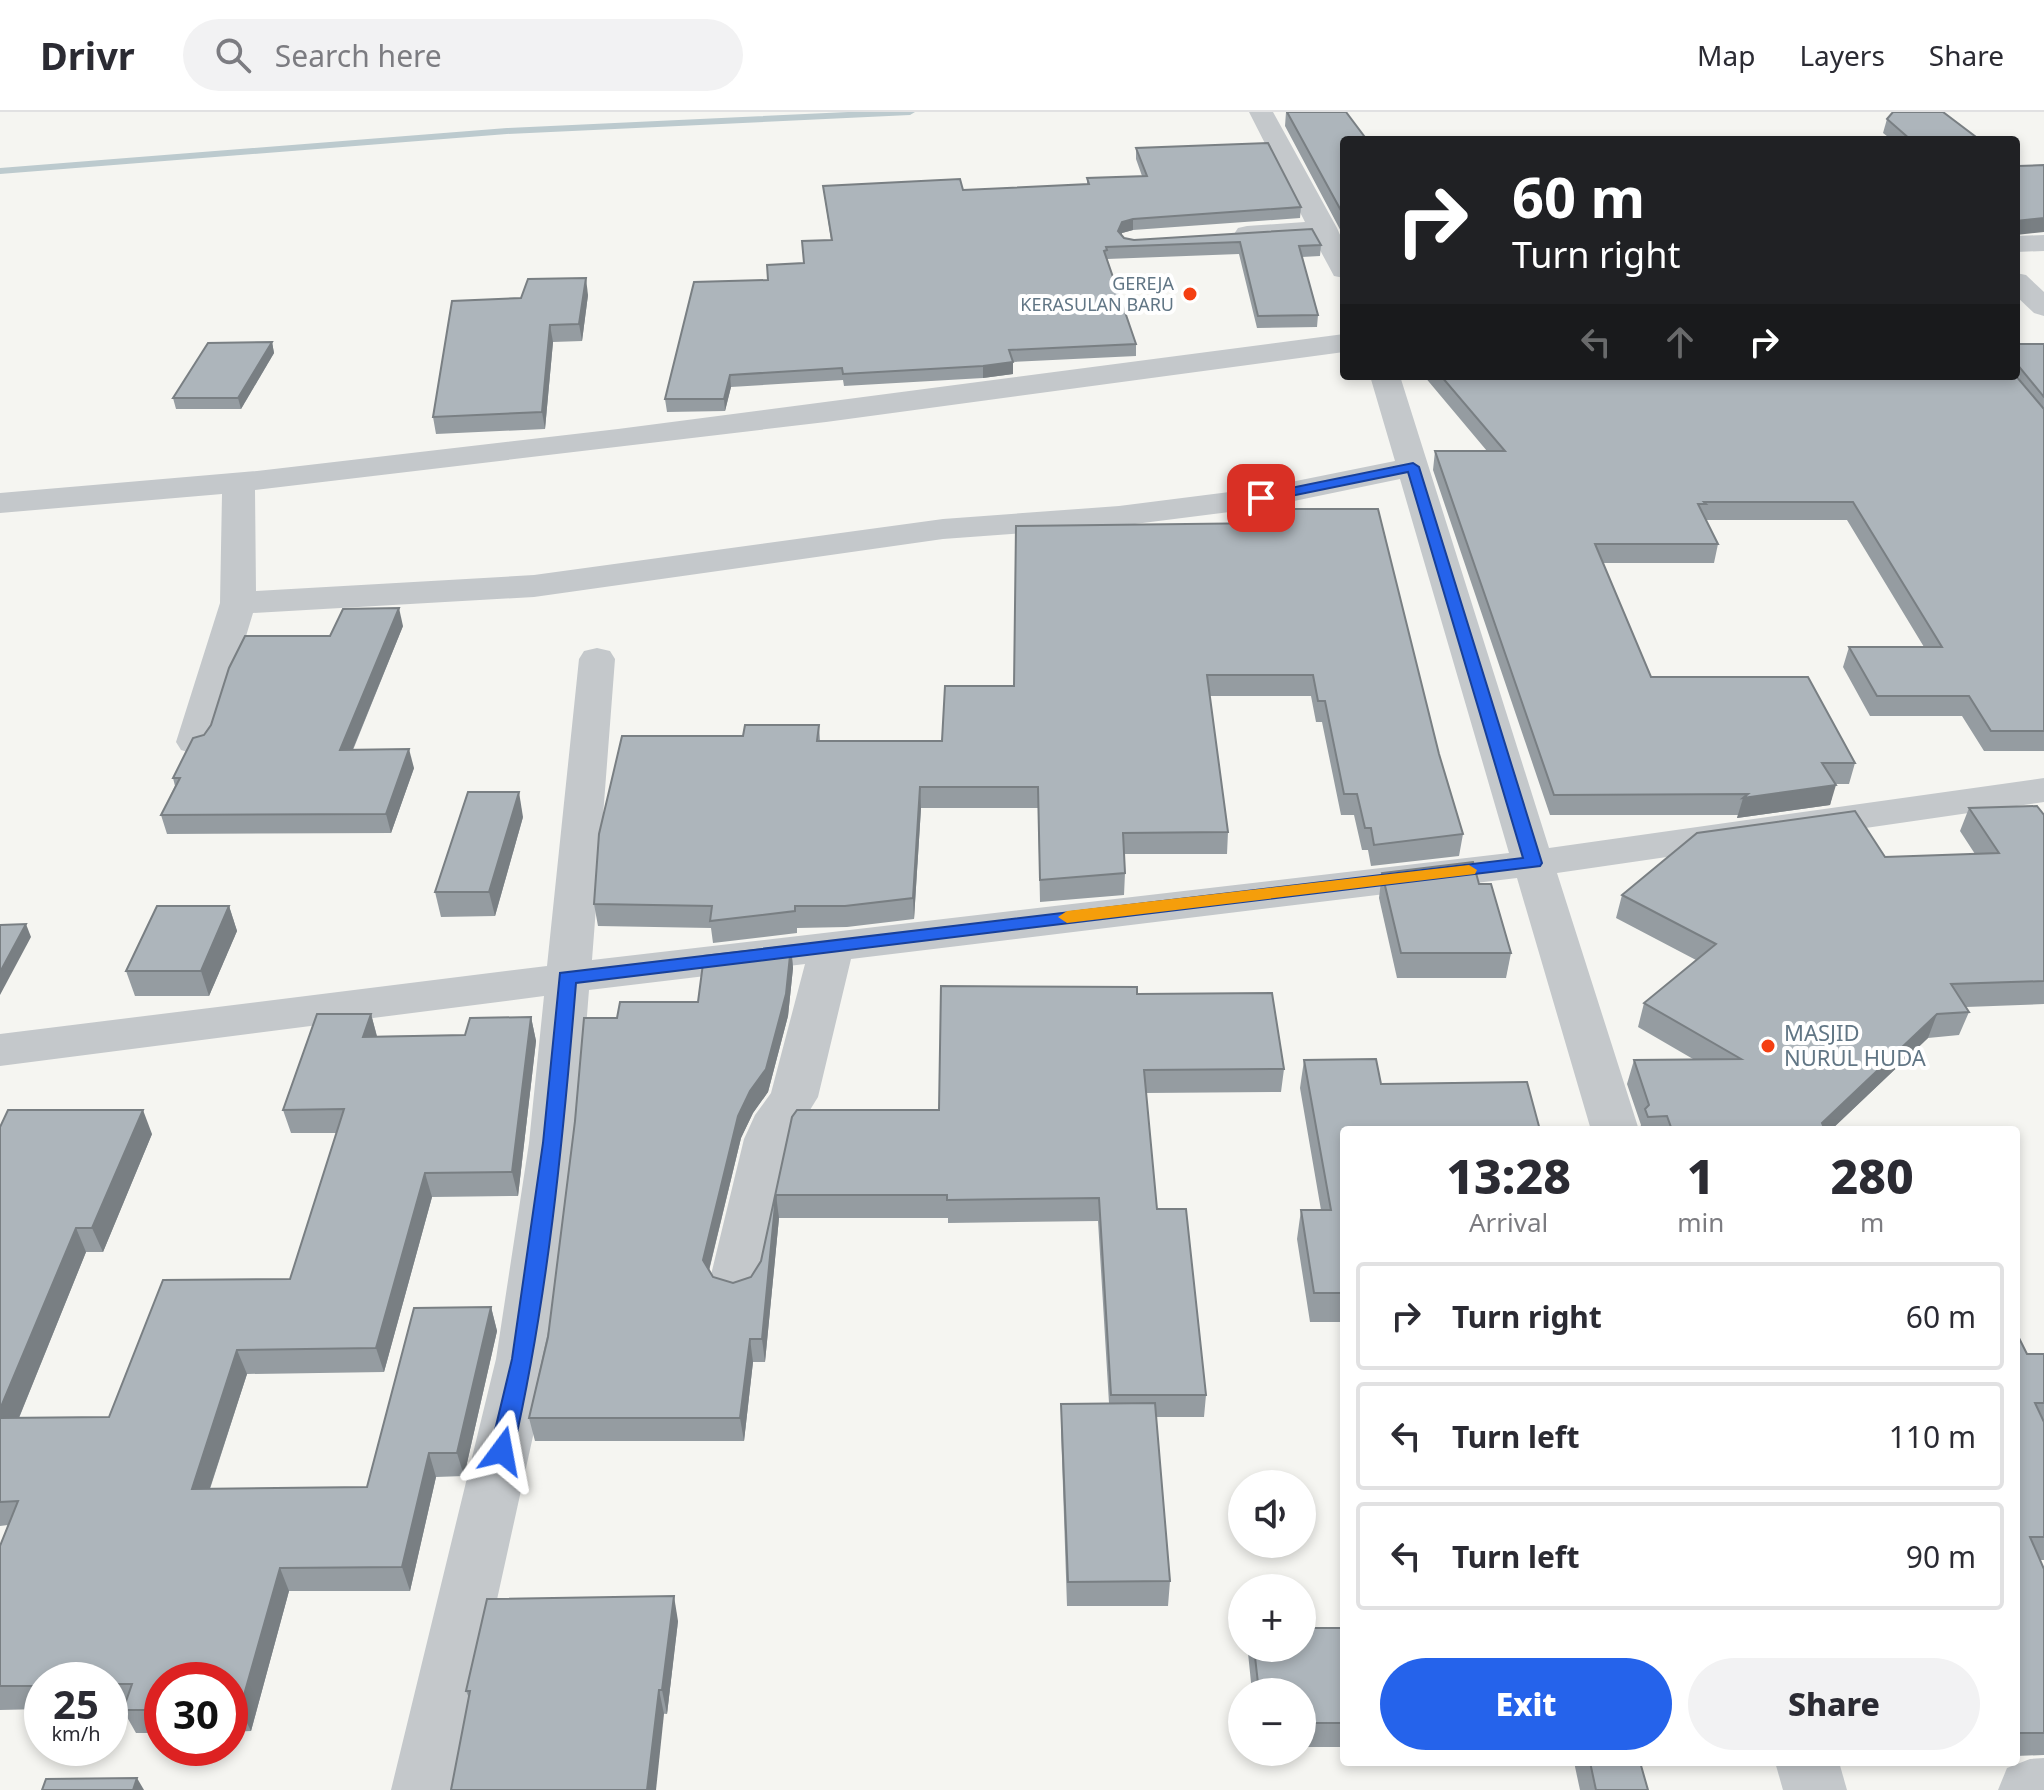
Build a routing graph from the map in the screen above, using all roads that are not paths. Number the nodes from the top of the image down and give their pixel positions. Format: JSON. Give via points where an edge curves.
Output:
{"nodes":[{"id":1,"x":1261,"y":112,"type":"edge"},
{"id":2,"x":1324,"y":228,"type":"junction"},
{"id":3,"x":1217,"y":236,"type":"edge"},
{"id":4,"x":2044,"y":243,"type":"edge"},
{"id":5,"x":2020,"y":244,"type":"edge"},
{"id":6,"x":1340,"y":262,"type":"edge"},
{"id":7,"x":2020,"y":285,"type":"edge"},
{"id":8,"x":2044,"y":307,"type":"edge"},
{"id":9,"x":1340,"y":344,"type":"edge"},
{"id":10,"x":1386,"y":380,"type":"edge"},
{"id":11,"x":1413,"y":467,"type":"junction"},
{"id":12,"x":239,"y":483,"type":"junction"},
{"id":13,"x":0,"y":503,"type":"edge"},
{"id":14,"x":238,"y":603,"type":"junction"},
{"id":15,"x":597,"y":659,"type":"dead end"},
{"id":16,"x":195,"y":742,"type":"edge"},
{"id":17,"x":2044,"y":790,"type":"edge"},
{"id":18,"x":1533,"y":863,"type":"junction"},
{"id":19,"x":832,"y":945,"type":"junction"},
{"id":20,"x":567,"y":978,"type":"junction"},
{"id":21,"x":0,"y":1050,"type":"edge"},
{"id":22,"x":1614,"y":1126,"type":"edge"},
{"id":23,"x":735,"y":1283,"type":"edge"},
{"id":24,"x":1808,"y":1766,"type":"edge"},
{"id":25,"x":2044,"y":1789,"type":"edge"},
{"id":26,"x":423,"y":1790,"type":"edge"},
{"id":27,"x":1815,"y":1790,"type":"edge"},
{"id":28,"x":2030,"y":1790,"type":"edge"}],
"edges":[{"from":1,"to":2,"type":"street"},
{"from":2,"to":3,"type":"street"},
{"from":2,"to":6,"type":"street"},
{"from":4,"to":5,"type":"street"},
{"from":7,"to":8,"type":"street"},
{"from":9,"to":12,"type":"street","via":[[915,404]]},
{"from":10,"to":11,"type":"street"},
{"from":11,"to":14,"type":"street","via":[[1261,498],[1119,516],[943,529],[534,586]]},
{"from":11,"to":18,"type":"street"},
{"from":12,"to":13,"type":"street"},
{"from":12,"to":14,"type":"street"},
{"from":14,"to":16,"type":"street"},
{"from":15,"to":20,"type":"street"},
{"from":17,"to":18,"type":"street"},
{"from":18,"to":19,"type":"street"},
{"from":18,"to":22,"type":"street"},
{"from":19,"to":20,"type":"street"},
{"from":19,"to":23,"type":"street","via":[[794,1097],[768,1139]]},
{"from":20,"to":21,"type":"street"},
{"from":20,"to":26,"type":"street","via":[[553,1143],[523,1359]]},
{"from":24,"to":27,"type":"street"},
{"from":25,"to":28,"type":"street"}]}
